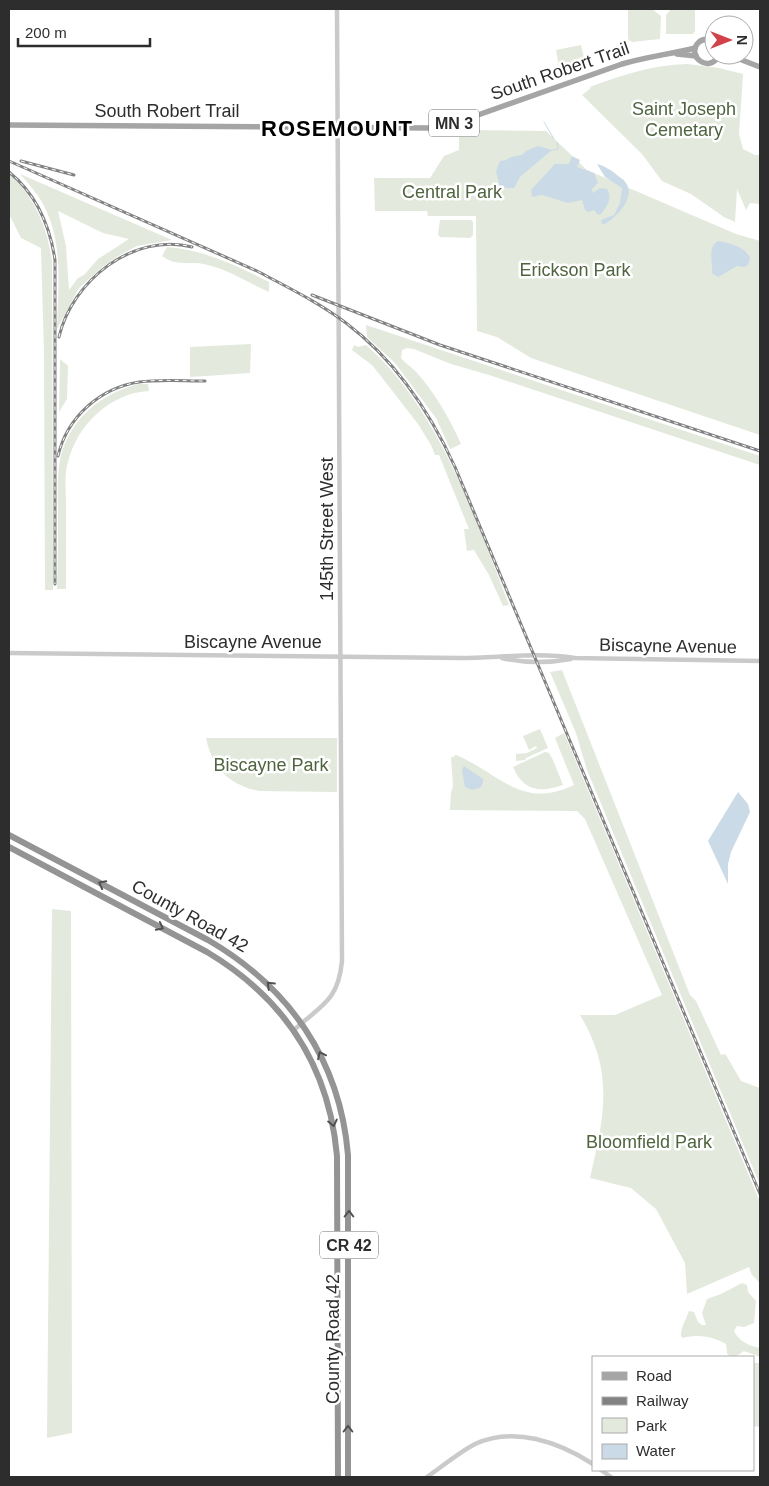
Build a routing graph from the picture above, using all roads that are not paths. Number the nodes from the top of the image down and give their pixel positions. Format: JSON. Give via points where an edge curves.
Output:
{"nodes":[{"id":1,"x":337,"y":9,"type":"edge"},
{"id":2,"x":704,"y":40,"type":"edge"},
{"id":3,"x":695,"y":48,"type":"junction"},
{"id":4,"x":672,"y":54,"type":"junction"},
{"id":5,"x":696,"y":56,"type":"junction"},
{"id":6,"x":704,"y":62,"type":"edge"},
{"id":7,"x":9,"y":125,"type":"edge"},
{"id":8,"x":337,"y":128,"type":"junction"},
{"id":9,"x":9,"y":653,"type":"edge"},
{"id":10,"x":341,"y":656,"type":"junction"},
{"id":11,"x":760,"y":661,"type":"edge"},
{"id":12,"x":9,"y":835,"type":"edge"},
{"id":13,"x":9,"y":847,"type":"edge"},
{"id":14,"x":302,"y":1023,"type":"junction"},
{"id":15,"x":294,"y":1030,"type":"junction"},
{"id":16,"x":592,"y":1463,"type":"edge"},
{"id":17,"x":338,"y":1477,"type":"edge"},
{"id":18,"x":348,"y":1477,"type":"edge"},
{"id":19,"x":427,"y":1477,"type":"edge"}],
"edges":[{"from":1,"to":8,"type":"street","name":"145th Street West"},
{"from":2,"to":3,"type":"main road"},
{"from":3,"to":4,"type":"main road"},
{"from":3,"to":5,"type":"main road"},
{"from":4,"to":5,"type":"main road"},
{"from":4,"to":8,"type":"main road","name":"South Robert Trail","number":"MN 3","via":[[640,58],[451,124],[423,129]]},
{"from":5,"to":6,"type":"main road"},
{"from":7,"to":8,"type":"main road","name":"South Robert Trail","number":"MN 3"},
{"from":8,"to":10,"type":"street","name":"145th Street West"},
{"from":9,"to":10,"type":"street","name":"Biscayne Avenue"},
{"from":10,"to":11,"type":"street","name":"Biscayne Avenue","via":[[498,658],[535,655]]},
{"from":10,"to":14,"type":"street","name":"145th Street West","via":[[341,972],[328,1000]]},
{"from":14,"to":12,"type":"highway","name":"County Road 42","number":"CR 42","one_way":true,"via":[[271,986],[224,949]]},
{"from":13,"to":15,"type":"highway","name":"County Road 42","number":"CR 42","one_way":true,"via":[[225,963],[256,986]]},
{"from":14,"to":15,"type":"street","name":"145th Street West"},
{"from":18,"to":14,"type":"highway","name":"County Road 42","number":"CR 42","one_way":true,"via":[[347,1143],[332,1081]]},
{"from":15,"to":17,"type":"highway","name":"County Road 42","number":"CR 42","one_way":true,"via":[[322,1085],[337,1150]]},
{"from":16,"to":19,"type":"street","via":[[556,1446],[504,1436],[476,1444]]}]}
